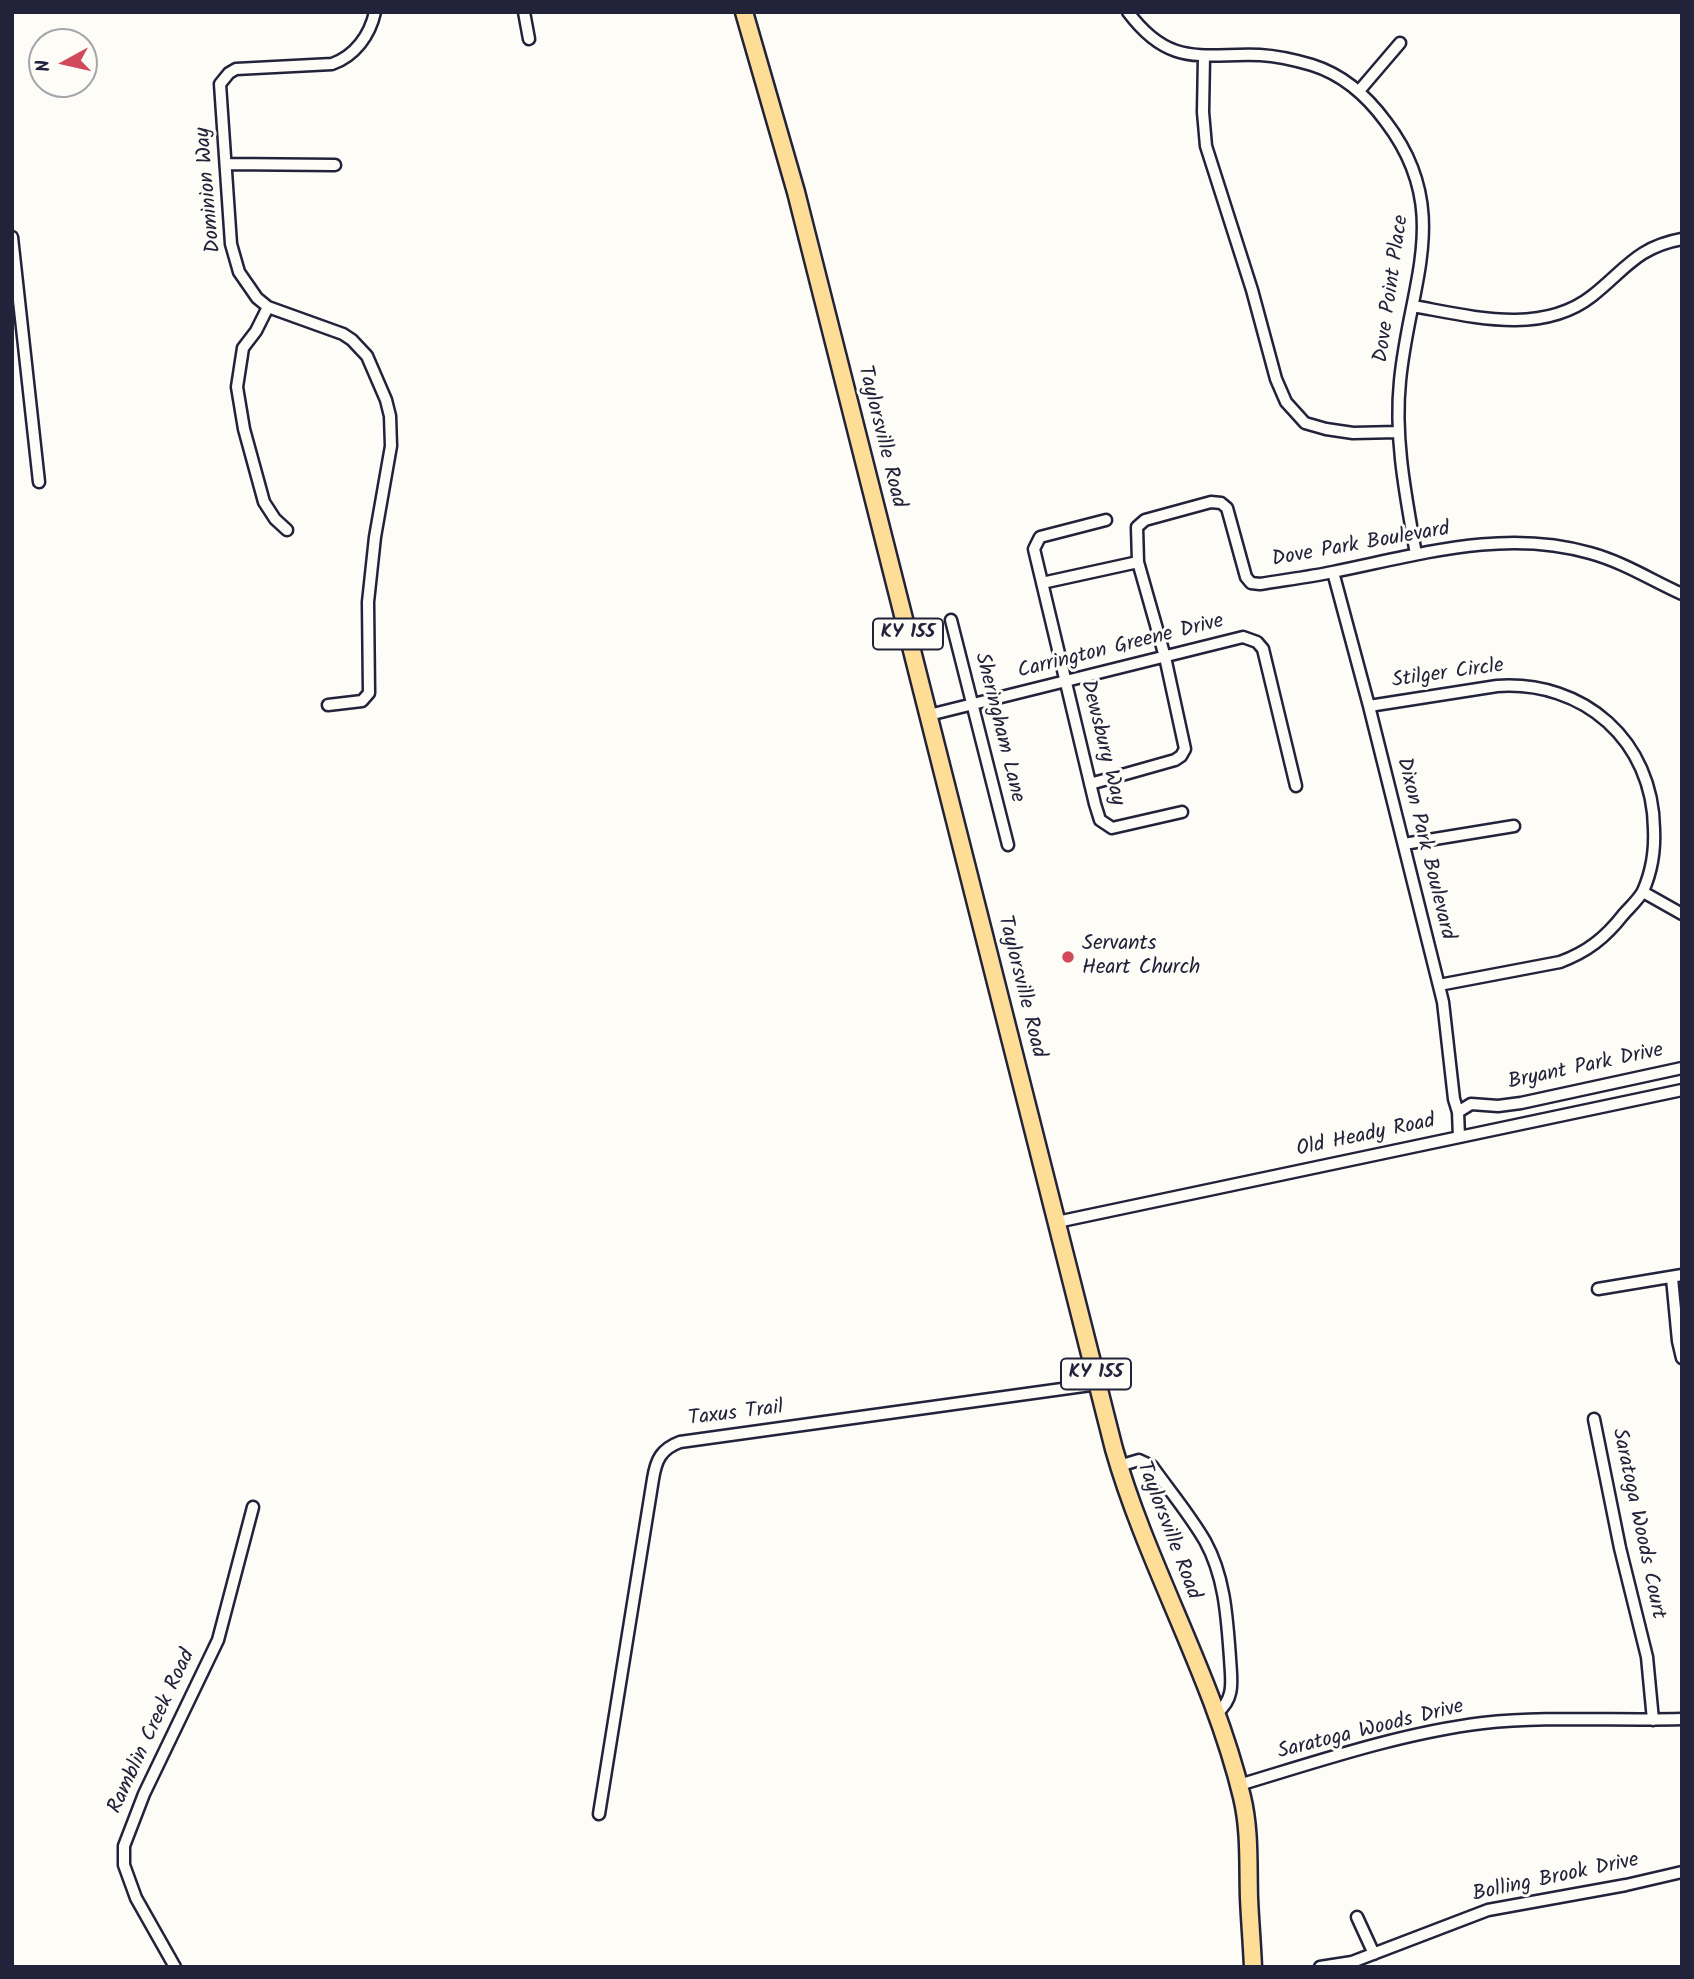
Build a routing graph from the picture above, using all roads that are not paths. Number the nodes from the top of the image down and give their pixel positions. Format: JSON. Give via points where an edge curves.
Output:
{"nodes":[{"id":1,"x":375,"y":12,"type":"edge"},
{"id":2,"x":524,"y":12,"type":"edge"},
{"id":3,"x":744,"y":12,"type":"edge"},
{"id":4,"x":1128,"y":12,"type":"edge"},
{"id":5,"x":529,"y":39,"type":"dead end"},
{"id":6,"x":1400,"y":43,"type":"dead end"},
{"id":7,"x":1204,"y":57,"type":"junction"},
{"id":8,"x":1359,"y":91,"type":"junction"},
{"id":9,"x":226,"y":164,"type":"junction"},
{"id":10,"x":335,"y":165,"type":"dead end"},
{"id":11,"x":12,"y":237,"type":"edge"},
{"id":12,"x":1682,"y":239,"type":"edge"},
{"id":13,"x":1413,"y":306,"type":"junction"},
{"id":14,"x":268,"y":307,"type":"junction"},
{"id":15,"x":1398,"y":432,"type":"junction"},
{"id":16,"x":39,"y":482,"type":"dead end"},
{"id":17,"x":1106,"y":520,"type":"dead end"},
{"id":18,"x":287,"y":530,"type":"dead end"},
{"id":19,"x":1416,"y":554,"type":"junction"},
{"id":20,"x":1138,"y":562,"type":"junction"},
{"id":21,"x":1333,"y":572,"type":"junction"},
{"id":22,"x":1042,"y":583,"type":"junction"},
{"id":23,"x":1682,"y":594,"type":"edge"},
{"id":24,"x":951,"y":620,"type":"dead end"},
{"id":25,"x":1165,"y":657,"type":"junction"},
{"id":26,"x":1065,"y":681,"type":"junction"},
{"id":27,"x":972,"y":704,"type":"junction"},
{"id":28,"x":328,"y":705,"type":"dead end"},
{"id":29,"x":1369,"y":706,"type":"junction"},
{"id":30,"x":929,"y":715,"type":"junction"},
{"id":31,"x":1090,"y":784,"type":"junction"},
{"id":32,"x":1296,"y":786,"type":"dead end"},
{"id":33,"x":1182,"y":812,"type":"dead end"},
{"id":34,"x":1514,"y":826,"type":"dead end"},
{"id":35,"x":1404,"y":844,"type":"junction"},
{"id":36,"x":1008,"y":845,"type":"dead end"},
{"id":37,"x":1643,"y":892,"type":"junction"},
{"id":38,"x":1682,"y":914,"type":"edge"},
{"id":39,"x":1439,"y":985,"type":"junction"},
{"id":40,"x":1682,"y":1068,"type":"edge"},
{"id":41,"x":1682,"y":1090,"type":"edge"},
{"id":42,"x":1458,"y":1112,"type":"junction"},
{"id":43,"x":1459,"y":1138,"type":"junction"},
{"id":44,"x":1057,"y":1222,"type":"junction"},
{"id":45,"x":1677,"y":1277,"type":"edge"},
{"id":46,"x":1598,"y":1289,"type":"dead end"},
{"id":47,"x":1682,"y":1358,"type":"edge"},
{"id":48,"x":1098,"y":1384,"type":"junction"},
{"id":49,"x":1594,"y":1419,"type":"dead end"},
{"id":50,"x":1119,"y":1466,"type":"junction"},
{"id":51,"x":253,"y":1507,"type":"dead end"},
{"id":52,"x":1217,"y":1713,"type":"junction"},
{"id":53,"x":1682,"y":1719,"type":"edge"},
{"id":54,"x":1653,"y":1720,"type":"junction"},
{"id":55,"x":1239,"y":1785,"type":"junction"},
{"id":56,"x":600,"y":1814,"type":"dead end"},
{"id":57,"x":1682,"y":1871,"type":"edge"},
{"id":58,"x":1357,"y":1917,"type":"dead end"},
{"id":59,"x":1374,"y":1954,"type":"junction"},
{"id":60,"x":175,"y":1967,"type":"edge"},
{"id":61,"x":1253,"y":1967,"type":"edge"},
{"id":62,"x":1320,"y":1967,"type":"edge"}],
"edges":[{"from":1,"to":9,"type":"street","name":"Dominion Way","via":[[356,50],[341,61],[236,69],[224,78],[220,84]]},
{"from":2,"to":5,"type":"street"},
{"from":3,"to":30,"type":"main road","name":"Taylorsville Road","number":"KY 155","via":[[796,192]]},
{"from":4,"to":7,"type":"street","name":"Dove Point Place","via":[[1159,43]]},
{"from":6,"to":8,"type":"street"},
{"from":7,"to":8,"type":"street","name":"Dove Point Place","via":[[1258,55],[1298,61],[1331,73]]},
{"from":7,"to":15,"type":"street","via":[[1206,146],[1286,402],[1304,423],[1353,433]]},
{"from":8,"to":13,"type":"street","name":"Dove Point Place","via":[[1405,149],[1419,182],[1424,226]]},
{"from":9,"to":10,"type":"street"},
{"from":9,"to":14,"type":"street","name":"Dominion Way","via":[[233,257],[247,285]]},
{"from":11,"to":16,"type":"street"},
{"from":12,"to":13,"type":"street","via":[[1654,246],[1584,301],[1553,314],[1500,320]]},
{"from":13,"to":15,"type":"street","name":"Dove Point Place","via":[[1400,379]]},
{"from":14,"to":18,"type":"street","via":[[243,348],[237,387],[264,502]]},
{"from":14,"to":28,"type":"street","name":"Dominion Way","via":[[343,334],[360,347],[373,368],[390,416],[391,446],[368,602],[369,693],[362,701]]},
{"from":15,"to":19,"type":"street","name":"Dove Point Place"},
{"from":17,"to":22,"type":"street","name":"Dewsbury Way","via":[[1040,537],[1034,549]]},
{"from":19,"to":21,"type":"street","name":"Dove Park Boulevard"},
{"from":19,"to":23,"type":"street","name":"Dove Park Boulevard","via":[[1489,543],[1567,547],[1630,567]]},
{"from":20,"to":21,"type":"street","name":"Dove Park Boulevard","via":[[1137,527],[1144,520],[1211,502],[1227,508],[1243,571],[1251,583]]},
{"from":20,"to":22,"type":"street"},
{"from":20,"to":25,"type":"street","name":"Dove Park Boulevard"},
{"from":21,"to":29,"type":"street","name":"Dixon Park Boulevard"},
{"from":22,"to":26,"type":"street","name":"Dewsbury Way"},
{"from":24,"to":27,"type":"street","name":"Sheringham Lane"},
{"from":25,"to":26,"type":"street","name":"Carrington Greene Drive"},
{"from":25,"to":31,"type":"street","name":"Dove Park Boulevard","via":[[1184,736],[1181,756]]},
{"from":25,"to":32,"type":"street","name":"Carrington Greene Drive","via":[[1243,637],[1257,642],[1265,656]]},
{"from":26,"to":27,"type":"street","name":"Carrington Greene Drive"},
{"from":26,"to":31,"type":"street","name":"Dewsbury Way"},
{"from":27,"to":30,"type":"street","name":"Carrington Greene Drive"},
{"from":27,"to":36,"type":"street","name":"Sheringham Lane"},
{"from":29,"to":35,"type":"street","name":"Dixon Park Boulevard"},
{"from":29,"to":37,"type":"street","name":"Stilger Circle","via":[[1517,685],[1551,691],[1584,704],[1627,742],[1650,790],[1655,842]]},
{"from":30,"to":44,"type":"main road","name":"Taylorsville Road","number":"KY 155"},
{"from":31,"to":33,"type":"street","name":"Dewsbury Way","via":[[1100,820],[1112,828]]},
{"from":34,"to":35,"type":"street"},
{"from":35,"to":39,"type":"street","name":"Dixon Park Boulevard"},
{"from":37,"to":38,"type":"street"},
{"from":37,"to":39,"type":"street","name":"Stilger Circle","via":[[1607,935],[1578,956]]},
{"from":39,"to":42,"type":"street","name":"Dixon Park Boulevard"},
{"from":40,"to":42,"type":"street","name":"Bryant Park Drive","via":[[1521,1103],[1471,1104]]},
{"from":41,"to":43,"type":"street","name":"Old Heady Road"},
{"from":42,"to":43,"type":"street","name":"Dixon Park Boulevard"},
{"from":43,"to":44,"type":"street","name":"Old Heady Road"},
{"from":44,"to":48,"type":"main road","name":"Taylorsville Road","number":"KY 155"},
{"from":45,"to":46,"type":"street"},
{"from":45,"to":47,"type":"street"},
{"from":48,"to":50,"type":"main road","name":"Taylorsville Road","number":"KY 155"},
{"from":48,"to":56,"type":"street","name":"Taxus Trail","via":[[680,1442],[664,1450],[653,1479]]},
{"from":49,"to":54,"type":"street","name":"Saratoga Woods Court","via":[[1647,1657]]},
{"from":50,"to":52,"type":"main road","name":"Taylorsville Road","number":"KY 155","via":[[1149,1552]]},
{"from":50,"to":52,"type":"street","via":[[1139,1460],[1152,1466],[1212,1556],[1226,1608],[1231,1687],[1228,1702]]},
{"from":51,"to":60,"type":"street","name":"Ramblin Creek Road","via":[[218,1640],[124,1846],[130,1883]]},
{"from":52,"to":55,"type":"main road","name":"Taylorsville Road","number":"KY 155"},
{"from":53,"to":54,"type":"street","name":"Saratoga Woods Drive"},
{"from":54,"to":55,"type":"street","name":"Saratoga Woods Drive","via":[[1515,1721],[1458,1727]]},
{"from":55,"to":61,"type":"main road","name":"Taylorsville Road","number":"KY 155","via":[[1246,1818]]},
{"from":57,"to":59,"type":"street","name":"Bolling Brook Drive","via":[[1488,1910]]},
{"from":58,"to":59,"type":"street"},
{"from":59,"to":62,"type":"street","name":"Bolling Brook Drive"}]}
